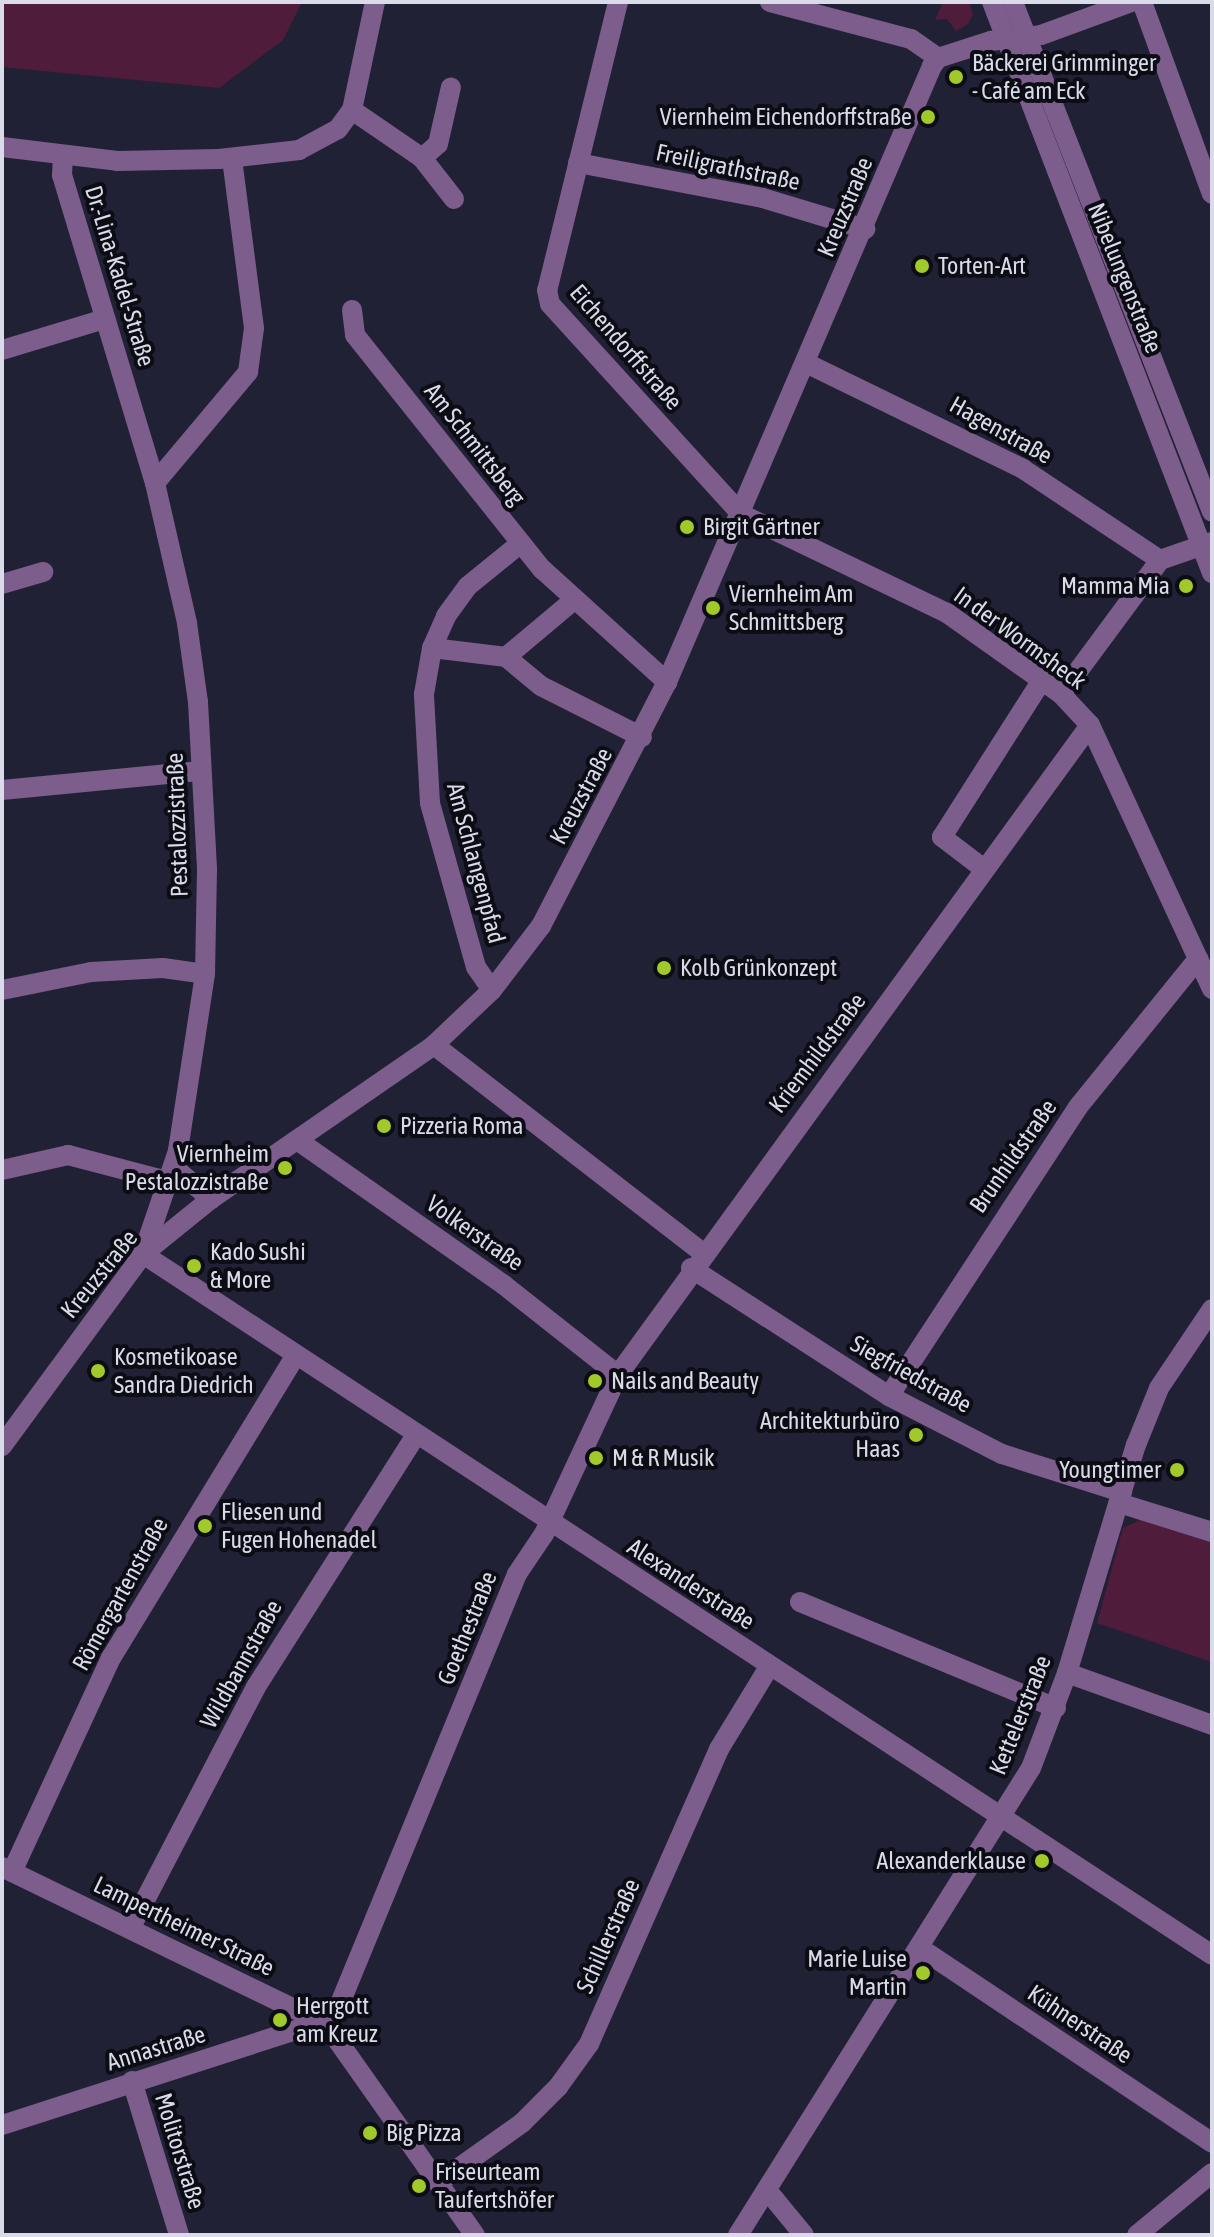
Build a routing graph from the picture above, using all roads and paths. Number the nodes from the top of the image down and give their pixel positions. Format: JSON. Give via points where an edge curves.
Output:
{"nodes":[{"id":1,"x":375,"y":2,"type":"edge"},
{"id":2,"x":618,"y":2,"type":"edge"},
{"id":3,"x":770,"y":2,"type":"edge"},
{"id":4,"x":992,"y":2,"type":"edge"},
{"id":5,"x":1013,"y":2,"type":"edge"},
{"id":6,"x":1131,"y":2,"type":"edge"},
{"id":7,"x":1142,"y":2,"type":"edge"},
{"id":8,"x":1005,"y":38,"type":"junction"},
{"id":9,"x":1028,"y":39,"type":"junction"},
{"id":10,"x":938,"y":58,"type":"junction"},
{"id":11,"x":451,"y":87,"type":"dead end"},
{"id":12,"x":352,"y":110,"type":"junction"},
{"id":13,"x":2,"y":147,"type":"edge"},
{"id":14,"x":63,"y":156,"type":"junction"},
{"id":15,"x":232,"y":158,"type":"junction"},
{"id":16,"x":422,"y":158,"type":"junction"},
{"id":17,"x":578,"y":163,"type":"junction"},
{"id":18,"x":1212,"y":194,"type":"edge"},
{"id":19,"x":454,"y":199,"type":"dead end"},
{"id":20,"x":865,"y":229,"type":"junction"},
{"id":21,"x":352,"y":310,"type":"dead end"},
{"id":22,"x":105,"y":319,"type":"junction"},
{"id":23,"x":2,"y":350,"type":"edge"},
{"id":24,"x":806,"y":363,"type":"junction"},
{"id":25,"x":133,"y":411,"type":"joint"},
{"id":26,"x":155,"y":483,"type":"junction"},
{"id":27,"x":1212,"y":512,"type":"edge"},
{"id":28,"x":741,"y":514,"type":"junction"},
{"id":29,"x":521,"y":543,"type":"junction"},
{"id":30,"x":1207,"y":544,"type":"edge"},
{"id":31,"x":1160,"y":560,"type":"junction"},
{"id":32,"x":43,"y":572,"type":"dead end"},
{"id":33,"x":1212,"y":573,"type":"edge"},
{"id":34,"x":2,"y":584,"type":"edge"},
{"id":35,"x":575,"y":599,"type":"junction"},
{"id":36,"x":432,"y":648,"type":"junction"},
{"id":37,"x":506,"y":657,"type":"junction"},
{"id":38,"x":1042,"y":680,"type":"junction"},
{"id":39,"x":667,"y":682,"type":"junction"},
{"id":40,"x":1061,"y":694,"type":"junction"},
{"id":41,"x":1090,"y":725,"type":"junction"},
{"id":42,"x":642,"y":737,"type":"junction"},
{"id":43,"x":201,"y":771,"type":"junction"},
{"id":44,"x":2,"y":790,"type":"edge"},
{"id":45,"x":984,"y":869,"type":"junction"},
{"id":46,"x":1198,"y":959,"type":"junction"},
{"id":47,"x":205,"y":974,"type":"junction"},
{"id":48,"x":1212,"y":989,"type":"edge"},
{"id":49,"x":2,"y":990,"type":"edge"},
{"id":50,"x":492,"y":990,"type":"junction"},
{"id":51,"x":434,"y":1045,"type":"junction"},
{"id":52,"x":297,"y":1140,"type":"junction"},
{"id":53,"x":2,"y":1170,"type":"edge"},
{"id":54,"x":170,"y":1174,"type":"junction"},
{"id":55,"x":211,"y":1199,"type":"junction"},
{"id":56,"x":189,"y":1216,"type":"junction"},
{"id":57,"x":143,"y":1254,"type":"junction"},
{"id":58,"x":696,"y":1260,"type":"junction"},
{"id":59,"x":1212,"y":1309,"type":"edge"},
{"id":60,"x":296,"y":1355,"type":"junction"},
{"id":61,"x":618,"y":1375,"type":"junction"},
{"id":62,"x":889,"y":1396,"type":"junction"},
{"id":63,"x":8,"y":1420,"type":"edge"},
{"id":64,"x":416,"y":1435,"type":"junction"},
{"id":65,"x":2,"y":1446,"type":"edge"},
{"id":66,"x":1120,"y":1497,"type":"junction"},
{"id":67,"x":549,"y":1522,"type":"junction"},
{"id":68,"x":1212,"y":1532,"type":"edge"},
{"id":69,"x":800,"y":1602,"type":"dead end"},
{"id":70,"x":769,"y":1667,"type":"junction"},
{"id":71,"x":1067,"y":1673,"type":"junction"},
{"id":72,"x":1056,"y":1708,"type":"junction"},
{"id":73,"x":1212,"y":1725,"type":"edge"},
{"id":74,"x":1002,"y":1817,"type":"junction"},
{"id":75,"x":7,"y":1869,"type":"edge"},
{"id":76,"x":130,"y":1929,"type":"junction"},
{"id":77,"x":920,"y":1948,"type":"junction"},
{"id":78,"x":1212,"y":1955,"type":"edge"},
{"id":79,"x":326,"y":2024,"type":"junction"},
{"id":80,"x":132,"y":2081,"type":"junction"},
{"id":81,"x":2,"y":2125,"type":"edge"},
{"id":82,"x":1212,"y":2143,"type":"edge"},
{"id":83,"x":1212,"y":2173,"type":"edge"},
{"id":84,"x":439,"y":2182,"type":"junction"},
{"id":85,"x":767,"y":2190,"type":"junction"},
{"id":86,"x":179,"y":2235,"type":"edge"},
{"id":87,"x":475,"y":2235,"type":"edge"},
{"id":88,"x":738,"y":2235,"type":"edge"},
{"id":89,"x":804,"y":2235,"type":"edge"},
{"id":90,"x":1137,"y":2235,"type":"edge"}],
"edges":[{"from":1,"to":12,"type":"street"},
{"from":2,"to":17,"type":"street","name":"Eichendorffstraße"},
{"from":3,"to":10,"type":"street","via":[[911,39]]},
{"from":4,"to":8,"type":"street","name":"Nibelungenstraße"},
{"from":5,"to":9,"type":"street"},
{"from":6,"to":9,"type":"street"},
{"from":7,"to":18,"type":"street"},
{"from":8,"to":9,"type":"street"},
{"from":8,"to":10,"type":"street"},
{"from":8,"to":30,"type":"street","name":"Nibelungenstraße"},
{"from":9,"to":27,"type":"street"},
{"from":10,"to":20,"type":"street","name":"Kreuzstraße"},
{"from":11,"to":16,"type":"street","via":[[438,144]]},
{"from":12,"to":15,"type":"street","via":[[338,129],[299,150]]},
{"from":12,"to":16,"type":"street"},
{"from":13,"to":14,"type":"street"},
{"from":14,"to":15,"type":"street","via":[[117,161]]},
{"from":14,"to":22,"type":"street","name":"Dr.-Lina-Kadel-Straße","via":[[62,175]]},
{"from":15,"to":26,"type":"street","via":[[254,328],[248,372]]},
{"from":16,"to":19,"type":"street"},
{"from":17,"to":20,"type":"street","name":"Freiligrathstraße","via":[[763,198]]},
{"from":17,"to":28,"type":"street","name":"Eichendorffstraße","via":[[547,290],[550,304]]},
{"from":20,"to":24,"type":"street","name":"Kreuzstraße"},
{"from":21,"to":29,"type":"street","name":"Am Schmittsberg","via":[[355,335]]},
{"from":22,"to":23,"type":"street"},
{"from":22,"to":25,"type":"street","name":"Dr.-Lina-Kadel-Straße"},
{"from":24,"to":28,"type":"street","name":"Kreuzstraße"},
{"from":24,"to":31,"type":"street","name":"Hagenstraße","via":[[1023,469]]},
{"from":25,"to":26,"type":"street","name":"Pestalozzistraße"},
{"from":26,"to":43,"type":"street","name":"Pestalozzistraße","via":[[190,642]]},
{"from":28,"to":38,"type":"street","name":"In der Wormsheck","via":[[947,613]]},
{"from":28,"to":39,"type":"street","name":"Kreuzstraße"},
{"from":29,"to":35,"type":"street","name":"Am Schmittsberg"},
{"from":29,"to":36,"type":"street","name":"Am Schlangenpfad","via":[[468,586]]},
{"from":30,"to":31,"type":"street"},
{"from":30,"to":33,"type":"street","name":"Nibelungenstraße"},
{"from":31,"to":40,"type":"street"},
{"from":32,"to":34,"type":"street"},
{"from":35,"to":37,"type":"street"},
{"from":35,"to":39,"type":"street","name":"Am Schmittsberg"},
{"from":36,"to":37,"type":"street"},
{"from":36,"to":50,"type":"street","name":"Am Schlangenpfad","via":[[422,729],[430,803],[476,967]]},
{"from":37,"to":42,"type":"street","via":[[541,686]]},
{"from":38,"to":40,"type":"street","name":"In der Wormsheck"},
{"from":38,"to":45,"type":"street","via":[[942,837]]},
{"from":39,"to":42,"type":"street","name":"Kreuzstraße"},
{"from":40,"to":41,"type":"street","name":"In der Wormsheck"},
{"from":41,"to":45,"type":"street","name":"Kriemhildstraße"},
{"from":41,"to":46,"type":"street","name":"In der Wormsheck"},
{"from":42,"to":50,"type":"street","name":"Kreuzstraße","via":[[541,926]]},
{"from":43,"to":44,"type":"street"},
{"from":43,"to":47,"type":"street","name":"Pestalozzistraße","via":[[207,870]]},
{"from":45,"to":58,"type":"street","name":"Kriemhildstraße"},
{"from":46,"to":48,"type":"street","name":"In der Wormsheck"},
{"from":46,"to":62,"type":"street","name":"Brunhildstraße","via":[[1078,1107]]},
{"from":47,"to":49,"type":"street","via":[[163,968],[91,972]]},
{"from":47,"to":54,"type":"street","name":"Pestalozzistraße","via":[[192,1080]]},
{"from":50,"to":51,"type":"street","name":"Kreuzstraße"},
{"from":51,"to":52,"type":"street","name":"Kreuzstraße"},
{"from":51,"to":58,"type":"street","name":"Siegfriedstraße"},
{"from":52,"to":55,"type":"street","name":"Kreuzstraße"},
{"from":52,"to":61,"type":"street","name":"Volkerstraße","via":[[504,1285]]},
{"from":53,"to":54,"type":"street","via":[[68,1155]]},
{"from":54,"to":55,"type":"street"},
{"from":54,"to":56,"type":"street"},
{"from":54,"to":57,"type":"street","name":"Pestalozzistraße"},
{"from":55,"to":56,"type":"street","name":"Kreuzstraße"},
{"from":56,"to":57,"type":"street","name":"Kreuzstraße"},
{"from":57,"to":60,"type":"street","name":"Alexanderstraße"},
{"from":57,"to":63,"type":"street","name":"Kreuzstraße"},
{"from":58,"to":61,"type":"street","name":"Goethestraße"},
{"from":58,"to":62,"type":"street","name":"Siegfriedstraße"},
{"from":59,"to":66,"type":"street","name":"Kettelerstraße","via":[[1159,1388]]},
{"from":60,"to":64,"type":"street","name":"Alexanderstraße"},
{"from":60,"to":75,"type":"street","name":"Römergartenstraße","via":[[111,1658]]},
{"from":61,"to":67,"type":"street","name":"Goethestraße"},
{"from":62,"to":66,"type":"street","name":"Siegfriedstraße","via":[[1002,1454]]},
{"from":63,"to":65,"type":"street","name":"Kreuzstraße"},
{"from":64,"to":67,"type":"street","name":"Alexanderstraße"},
{"from":64,"to":76,"type":"street","name":"Wildbannstraße","via":[[264,1673]]},
{"from":66,"to":68,"type":"street","name":"Siegfriedstraße"},
{"from":66,"to":71,"type":"street","name":"Kettelerstraße"},
{"from":67,"to":70,"type":"street","name":"Alexanderstraße"},
{"from":67,"to":79,"type":"street","name":"Goethestraße","via":[[517,1574],[334,2018]]},
{"from":69,"to":72,"type":"street"},
{"from":70,"to":74,"type":"street","name":"Alexanderstraße"},
{"from":70,"to":84,"type":"street","name":"Schillerstraße","via":[[719,1749],[589,2044],[558,2087],[522,2123]]},
{"from":71,"to":72,"type":"street","name":"Kettelerstraße"},
{"from":71,"to":73,"type":"street"},
{"from":72,"to":74,"type":"street","name":"Kettelerstraße","via":[[1031,1768]]},
{"from":74,"to":77,"type":"street","name":"Kettelerstraße"},
{"from":74,"to":78,"type":"street","name":"Alexanderstraße"},
{"from":75,"to":76,"type":"street","name":"Lampertheimer Straße"},
{"from":76,"to":79,"type":"street","name":"Lampertheimer Straße"},
{"from":77,"to":82,"type":"street","name":"Kühnerstraße"},
{"from":77,"to":85,"type":"street","name":"Kettelerstraße"},
{"from":79,"to":80,"type":"street","name":"Annastraße"},
{"from":79,"to":84,"type":"street","name":"Lampertheimer Straße"},
{"from":80,"to":81,"type":"street","name":"Annastraße"},
{"from":80,"to":86,"type":"street","name":"Molitorstraße"},
{"from":83,"to":90,"type":"street"},
{"from":84,"to":87,"type":"street","name":"Lampertheimer Straße"},
{"from":85,"to":88,"type":"street","name":"Kettelerstraße"},
{"from":85,"to":89,"type":"street"}]}
